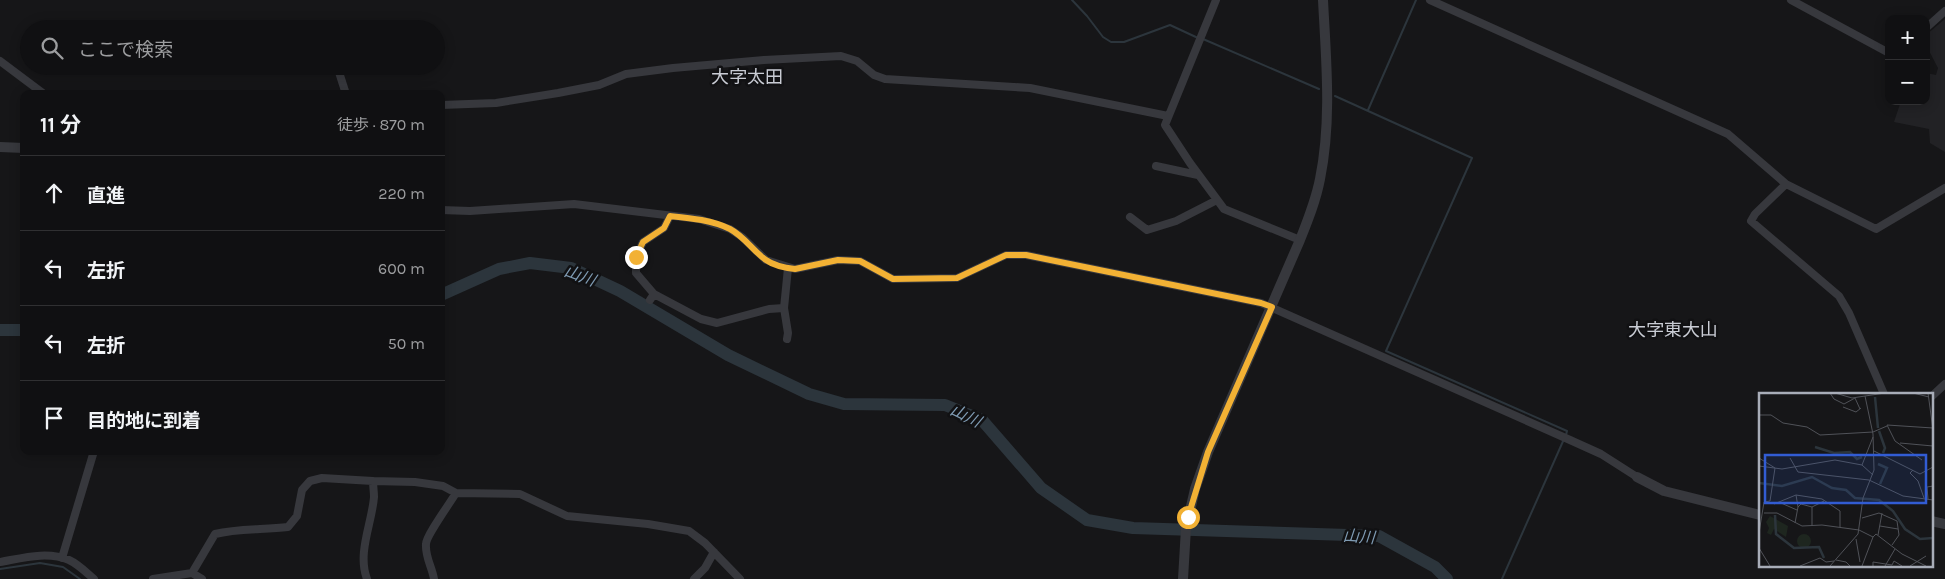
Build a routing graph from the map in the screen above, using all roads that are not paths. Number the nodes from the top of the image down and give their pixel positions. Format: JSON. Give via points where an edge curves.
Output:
{"nodes":[{"id":1,"x":1216,"y":0,"type":"edge"},
{"id":2,"x":1323,"y":0,"type":"edge"},
{"id":3,"x":1430,"y":0,"type":"edge"},
{"id":4,"x":1791,"y":0,"type":"edge"},
{"id":5,"x":1945,"y":11,"type":"edge"},
{"id":6,"x":1930,"y":24,"type":"edge"},
{"id":7,"x":1885,"y":51,"type":"edge"},
{"id":8,"x":0,"y":61,"type":"edge"},
{"id":9,"x":340,"y":75,"type":"edge"},
{"id":10,"x":39,"y":90,"type":"edge"},
{"id":11,"x":345,"y":90,"type":"edge"},
{"id":12,"x":445,"y":105,"type":"edge"},
{"id":13,"x":1168,"y":116,"type":"junction"},
{"id":14,"x":0,"y":147,"type":"edge"},
{"id":15,"x":20,"y":148,"type":"edge"},
{"id":16,"x":1156,"y":166,"type":"dead end"},
{"id":17,"x":1198,"y":175,"type":"junction"},
{"id":18,"x":1786,"y":184,"type":"junction"},
{"id":19,"x":1945,"y":188,"type":"edge"},
{"id":20,"x":1217,"y":200,"type":"junction"},
{"id":21,"x":445,"y":210,"type":"edge"},
{"id":22,"x":670,"y":216,"type":"junction"},
{"id":23,"x":1130,"y":217,"type":"dead end"},
{"id":24,"x":1300,"y":240,"type":"junction"},
{"id":25,"x":788,"y":268,"type":"junction"},
{"id":26,"x":1272,"y":307,"type":"junction"},
{"id":27,"x":784,"y":308,"type":"junction"},
{"id":28,"x":787,"y":339,"type":"dead end"},
{"id":29,"x":1945,"y":384,"type":"edge"},
{"id":30,"x":1884,"y":393,"type":"edge"},
{"id":31,"x":1932,"y":396,"type":"edge"},
{"id":32,"x":93,"y":455,"type":"edge"},
{"id":33,"x":1637,"y":477,"type":"joint"},
{"id":34,"x":373,"y":481,"type":"junction"},
{"id":35,"x":456,"y":493,"type":"junction"},
{"id":36,"x":1759,"y":515,"type":"edge"},
{"id":37,"x":1932,"y":520,"type":"edge"},
{"id":38,"x":1945,"y":524,"type":"edge"},
{"id":39,"x":714,"y":552,"type":"junction"},
{"id":40,"x":62,"y":558,"type":"junction"},
{"id":41,"x":0,"y":562,"type":"edge"},
{"id":42,"x":192,"y":573,"type":"junction"},
{"id":43,"x":94,"y":579,"type":"edge"},
{"id":44,"x":153,"y":579,"type":"edge"},
{"id":45,"x":202,"y":579,"type":"edge"},
{"id":46,"x":367,"y":579,"type":"edge"},
{"id":47,"x":434,"y":579,"type":"edge"},
{"id":48,"x":694,"y":579,"type":"edge"},
{"id":49,"x":740,"y":579,"type":"edge"},
{"id":50,"x":1183,"y":579,"type":"edge"}],
"edges":[{"from":1,"to":13,"type":"street"},
{"from":2,"to":24,"type":"street","via":[[1328,116],[1320,179]]},
{"from":3,"to":18,"type":"street","via":[[1728,134]]},
{"from":4,"to":7,"type":"street"},
{"from":5,"to":6,"type":"street"},
{"from":8,"to":10,"type":"street"},
{"from":9,"to":11,"type":"street"},
{"from":12,"to":13,"type":"street","via":[[558,94],[599,85],[626,74],[673,68],[841,56],[857,61],[874,75],[885,79],[1030,88]]},
{"from":13,"to":17,"type":"street","via":[[1165,125]]},
{"from":14,"to":15,"type":"street"},
{"from":16,"to":17,"type":"street"},
{"from":17,"to":20,"type":"street"},
{"from":18,"to":19,"type":"street","via":[[1876,228]]},
{"from":18,"to":30,"type":"street","via":[[1755,214],[1752,221],[1839,296]]},
{"from":20,"to":23,"type":"street","via":[[1176,221],[1147,230]]},
{"from":20,"to":24,"type":"street","via":[[1224,209]]},
{"from":21,"to":22,"type":"street","via":[[574,204]]},
{"from":22,"to":25,"type":"street","via":[[699,219],[730,229],[766,260]]},
{"from":22,"to":27,"type":"street","via":[[664,228],[643,242],[636,257],[636,273],[652,297],[717,323]]},
{"from":24,"to":26,"type":"street"},
{"from":25,"to":26,"type":"street","via":[[838,260],[860,261],[893,279],[957,278],[1006,255],[1026,255]]},
{"from":25,"to":27,"type":"street"},
{"from":26,"to":33,"type":"street","via":[[1601,454]]},
{"from":26,"to":50,"type":"street","via":[[1208,452],[1188,517]]},
{"from":27,"to":28,"type":"street"},
{"from":29,"to":31,"type":"street"},
{"from":32,"to":40,"type":"street"},
{"from":33,"to":36,"type":"street","via":[[1664,491]]},
{"from":34,"to":35,"type":"street","via":[[425,483],[443,486]]},
{"from":34,"to":42,"type":"street","via":[[322,478],[310,481],[302,490],[297,516],[288,527],[215,534]]},
{"from":34,"to":46,"type":"street","via":[[374,496],[365,549]]},
{"from":35,"to":39,"type":"street","via":[[520,494],[566,516],[681,529],[695,534]]},
{"from":35,"to":47,"type":"street","via":[[426,542],[427,560]]},
{"from":37,"to":38,"type":"street"},
{"from":39,"to":48,"type":"street"},
{"from":39,"to":49,"type":"street"},
{"from":40,"to":41,"type":"street","via":[[38,555]]},
{"from":40,"to":43,"type":"street"},
{"from":42,"to":44,"type":"street"},
{"from":42,"to":45,"type":"street"}]}
